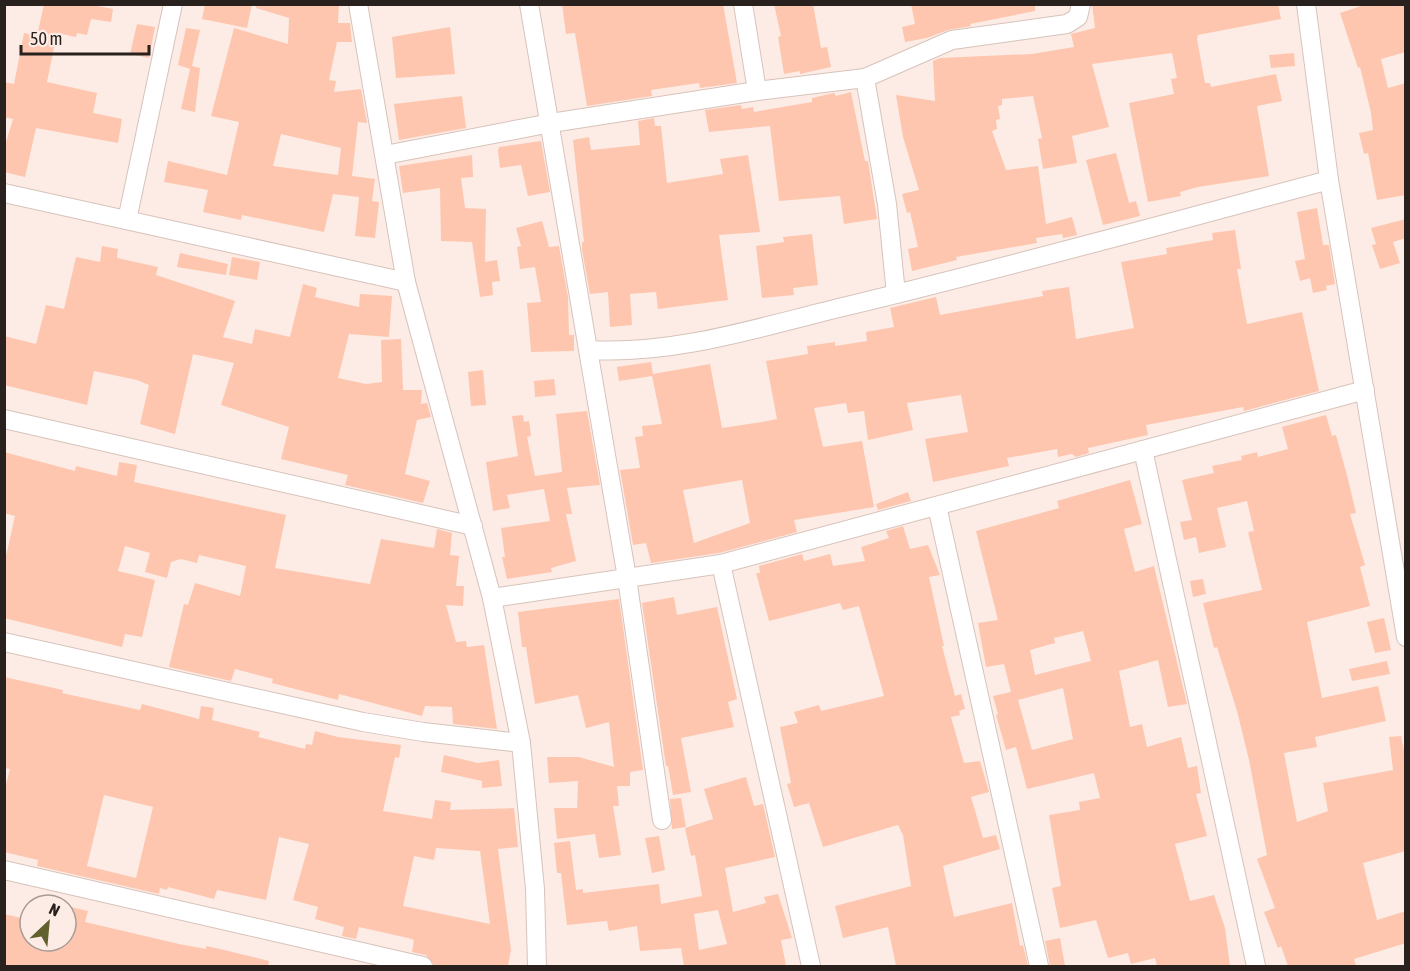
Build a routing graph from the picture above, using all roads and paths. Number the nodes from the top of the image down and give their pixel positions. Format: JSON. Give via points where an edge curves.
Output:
{"nodes":[{"id":1,"x":173,"y":4,"type":"edge"},
{"id":2,"x":358,"y":4,"type":"edge"},
{"id":3,"x":529,"y":4,"type":"edge"},
{"id":4,"x":743,"y":4,"type":"edge"},
{"id":5,"x":1081,"y":4,"type":"edge"},
{"id":6,"x":1306,"y":4,"type":"edge"},
{"id":7,"x":865,"y":78,"type":"junction"},
{"id":8,"x":757,"y":91,"type":"junction"},
{"id":9,"x":551,"y":123,"type":"junction"},
{"id":10,"x":384,"y":155,"type":"junction"},
{"id":11,"x":1329,"y":180,"type":"junction"},
{"id":12,"x":4,"y":193,"type":"edge"},
{"id":13,"x":127,"y":220,"type":"junction"},
{"id":14,"x":405,"y":282,"type":"junction"},
{"id":15,"x":896,"y":294,"type":"junction"},
{"id":16,"x":589,"y":350,"type":"junction"},
{"id":17,"x":1365,"y":390,"type":"junction"},
{"id":18,"x":4,"y":419,"type":"edge"},
{"id":19,"x":1143,"y":450,"type":"junction"},
{"id":20,"x":937,"y":506,"type":"junction"},
{"id":21,"x":473,"y":525,"type":"junction"},
{"id":22,"x":721,"y":564,"type":"junction"},
{"id":23,"x":627,"y":578,"type":"junction"},
{"id":24,"x":492,"y":598,"type":"junction"},
{"id":25,"x":1406,"y":637,"type":"edge"},
{"id":26,"x":4,"y":642,"type":"edge"},
{"id":27,"x":521,"y":743,"type":"junction"},
{"id":28,"x":662,"y":820,"type":"dead end"},
{"id":29,"x":4,"y":870,"type":"edge"},
{"id":30,"x":423,"y":966,"type":"edge"},
{"id":31,"x":537,"y":966,"type":"edge"},
{"id":32,"x":811,"y":966,"type":"edge"},
{"id":33,"x":1039,"y":966,"type":"edge"},
{"id":34,"x":1256,"y":966,"type":"edge"}],
"edges":[{"from":1,"to":13,"type":"street"},
{"from":2,"to":10,"type":"street"},
{"from":3,"to":9,"type":"street"},
{"from":4,"to":8,"type":"street"},
{"from":5,"to":7,"type":"street","via":[[1078,17],[1067,24],[952,40]]},
{"from":6,"to":11,"type":"street"},
{"from":7,"to":8,"type":"street"},
{"from":7,"to":15,"type":"street","via":[[887,204]]},
{"from":8,"to":9,"type":"street"},
{"from":9,"to":10,"type":"street"},
{"from":9,"to":16,"type":"street"},
{"from":10,"to":14,"type":"street"},
{"from":11,"to":15,"type":"street"},
{"from":11,"to":17,"type":"street"},
{"from":12,"to":13,"type":"street"},
{"from":13,"to":14,"type":"street"},
{"from":14,"to":21,"type":"street"},
{"from":15,"to":16,"type":"street","via":[[689,344]]},
{"from":16,"to":23,"type":"street"},
{"from":17,"to":19,"type":"street"},
{"from":17,"to":25,"type":"street"},
{"from":18,"to":21,"type":"street"},
{"from":19,"to":20,"type":"street"},
{"from":19,"to":34,"type":"street"},
{"from":20,"to":22,"type":"street"},
{"from":20,"to":33,"type":"street"},
{"from":21,"to":24,"type":"street"},
{"from":22,"to":23,"type":"street"},
{"from":22,"to":32,"type":"street"},
{"from":23,"to":24,"type":"street"},
{"from":23,"to":28,"type":"street"},
{"from":24,"to":27,"type":"street"},
{"from":26,"to":27,"type":"street","via":[[363,722]]},
{"from":27,"to":31,"type":"street","via":[[535,889]]},
{"from":29,"to":30,"type":"street"}]}
